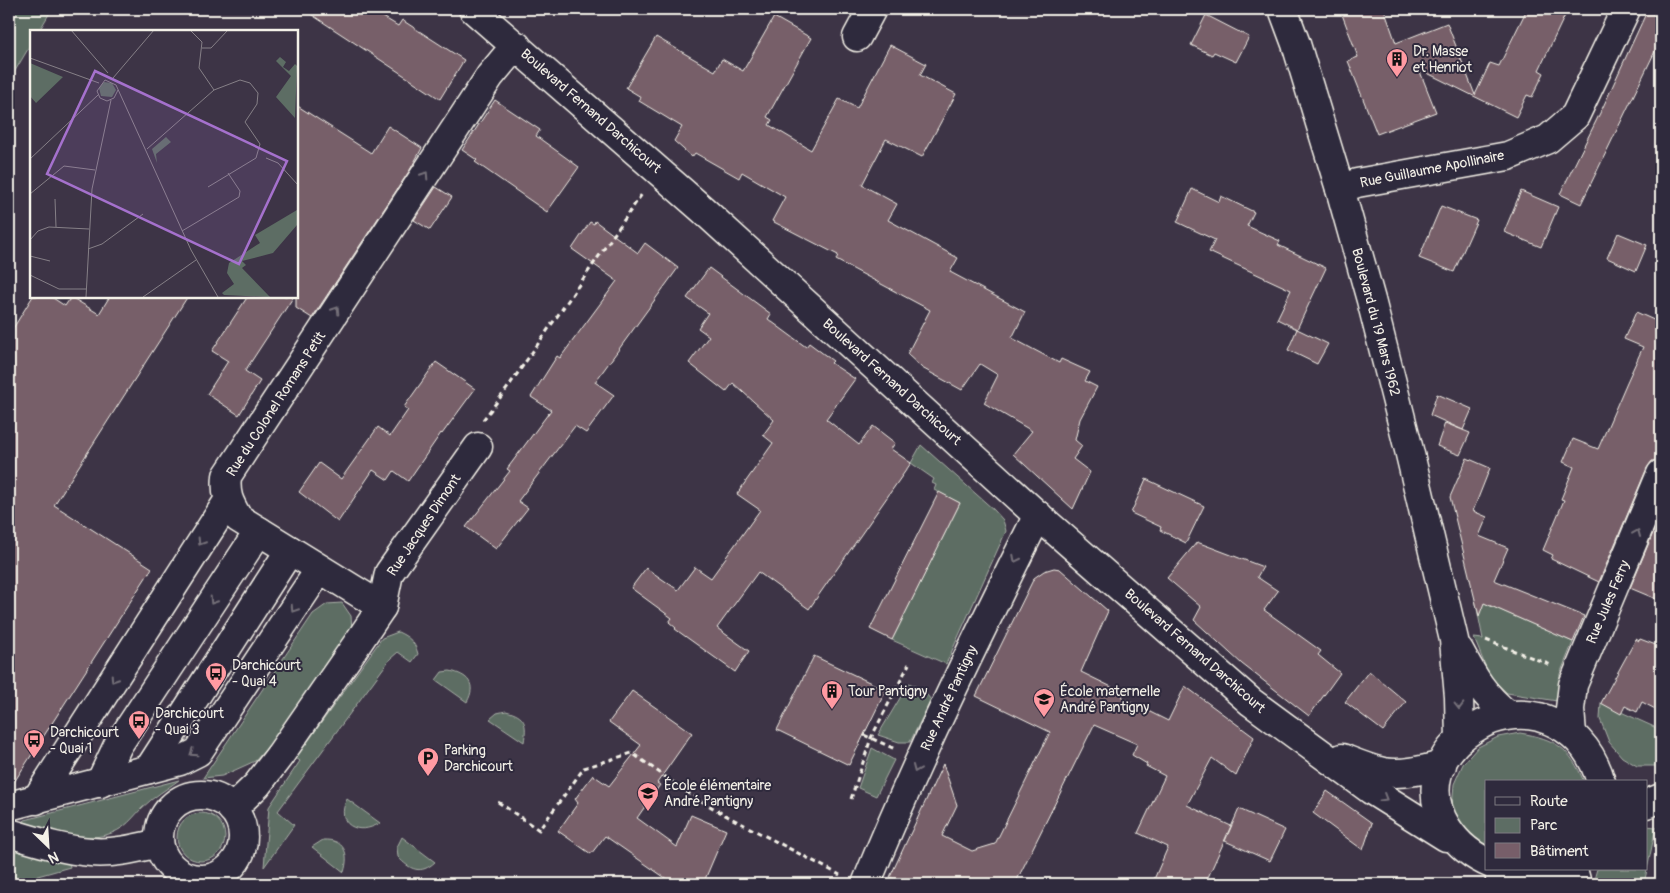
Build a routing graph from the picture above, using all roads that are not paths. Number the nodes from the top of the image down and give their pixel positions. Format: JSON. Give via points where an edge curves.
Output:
{"nodes":[{"id":1,"x":473,"y":9,"type":"edge"},
{"id":2,"x":872,"y":9,"type":"edge"},
{"id":3,"x":1283,"y":9,"type":"edge"},
{"id":4,"x":1626,"y":9,"type":"edge"},
{"id":5,"x":857,"y":37,"type":"dead end"},
{"id":6,"x":517,"y":46,"type":"junction"},
{"id":7,"x":1340,"y":189,"type":"junction"},
{"id":8,"x":478,"y":447,"type":"road end"},
{"id":9,"x":1661,"y":474,"type":"edge"},
{"id":10,"x":228,"y":501,"type":"junction"},
{"id":11,"x":1038,"y":516,"type":"junction"},
{"id":12,"x":259,"y":531,"type":"junction"},
{"id":13,"x":290,"y":550,"type":"junction"},
{"id":14,"x":320,"y":569,"type":"junction"},
{"id":15,"x":382,"y":607,"type":"junction"},
{"id":16,"x":1454,"y":640,"type":"junction"},
{"id":17,"x":1508,"y":715,"type":"junction"},
{"id":18,"x":1572,"y":734,"type":"junction"},
{"id":19,"x":1460,"y":739,"type":"junction"},
{"id":20,"x":1317,"y":749,"type":"junction"},
{"id":21,"x":1442,"y":765,"type":"junction"},
{"id":22,"x":149,"y":769,"type":"junction"},
{"id":23,"x":1603,"y":779,"type":"edge"},
{"id":24,"x":100,"y":783,"type":"junction"},
{"id":25,"x":1648,"y":796,"type":"edge"},
{"id":26,"x":36,"y":800,"type":"junction"},
{"id":27,"x":1648,"y":803,"type":"edge"},
{"id":28,"x":9,"y":806,"type":"edge"},
{"id":29,"x":232,"y":809,"type":"junction"},
{"id":30,"x":9,"y":833,"type":"edge"},
{"id":31,"x":1446,"y":838,"type":"junction"},
{"id":32,"x":159,"y":843,"type":"junction"},
{"id":33,"x":1559,"y":870,"type":"edge"},
{"id":34,"x":1573,"y":870,"type":"edge"},
{"id":35,"x":234,"y":876,"type":"edge"},
{"id":36,"x":854,"y":880,"type":"edge"},
{"id":37,"x":1501,"y":882,"type":"edge"},
{"id":38,"x":1577,"y":884,"type":"edge"}],
"edges":[{"from":1,"to":6,"type":"street","name":"Boulevard Fernand Darchicourt"},
{"from":2,"to":5,"type":"street"},
{"from":3,"to":7,"type":"street","name":"Boulevard du 19 Mars 1962"},
{"from":4,"to":7,"type":"street","name":"Rue Guillaume Apollinaire","via":[[1575,116],[1548,139],[1508,156],[1357,183]]},
{"from":10,"to":6,"type":"street","name":"Rue du Colonel Romans Petit","one_way":true,"via":[[227,476],[490,76]]},
{"from":6,"to":11,"type":"street","name":"Boulevard Fernand Darchicourt"},
{"from":7,"to":16,"type":"street","name":"Boulevard du 19 Mars 1962","via":[[1409,450]]},
{"from":8,"to":15,"type":"street","name":"Rue Jacques Dimont","via":[[389,573]]},
{"from":18,"to":9,"type":"street","name":"Rue Jules Ferry","one_way":true,"via":[[1570,696],[1577,674]]},
{"from":10,"to":12,"type":"street","via":[[238,518]]},
{"from":10,"to":26,"type":"street","one_way":true},
{"from":11,"to":20,"type":"street","name":"Boulevard Fernand Darchicourt","via":[[1251,702]]},
{"from":11,"to":36,"type":"street","name":"Rue André Pantigny","one_way":true,"via":[[920,760]]},
{"from":12,"to":13,"type":"street"},
{"from":12,"to":24,"type":"street","one_way":true,"via":[[118,745]]},
{"from":13,"to":14,"type":"street"},
{"from":13,"to":22,"type":"street"},
{"from":14,"to":15,"type":"street"},
{"from":14,"to":22,"type":"street","one_way":true,"via":[[198,752],[180,762]]},
{"from":15,"to":29,"type":"street","via":[[280,755],[257,785]]},
{"from":16,"to":17,"type":"street","name":"Boulevard du 19 Mars 1962","via":[[1480,688]]},
{"from":16,"to":19,"type":"street","name":"Boulevard du 19 Mars 1962","one_way":true},
{"from":17,"to":18,"type":"street","via":[[1543,718]]},
{"from":17,"to":19,"type":"street","via":[[1484,722]]},
{"from":18,"to":23,"type":"street","via":[[1584,746]]},
{"from":19,"to":21,"type":"street"},
{"from":20,"to":21,"type":"street","name":"Boulevard Fernand Darchicourt","via":[[1384,772],[1408,772]]},
{"from":20,"to":31,"type":"street","name":"Boulevard Fernand Darchicourt","one_way":true,"via":[[1371,790]]},
{"from":21,"to":31,"type":"street","via":[[1436,802]]},
{"from":22,"to":24,"type":"street"},
{"from":24,"to":26,"type":"street"},
{"from":25,"to":27,"type":"street","via":[[1661,798]]},
{"from":26,"to":28,"type":"street"},
{"from":29,"to":32,"type":"street","via":[[220,800],[201,795],[177,802],[164,816]]},
{"from":29,"to":35,"type":"street","via":[[241,824],[243,840]]},
{"from":30,"to":32,"type":"street","via":[[59,848],[92,852],[121,851]]},
{"from":31,"to":37,"type":"street","via":[[1466,862]]},
{"from":32,"to":35,"type":"street","via":[[170,865],[192,879]]},
{"from":33,"to":37,"type":"street","via":[[1535,880]]},
{"from":34,"to":38,"type":"street"}]}
